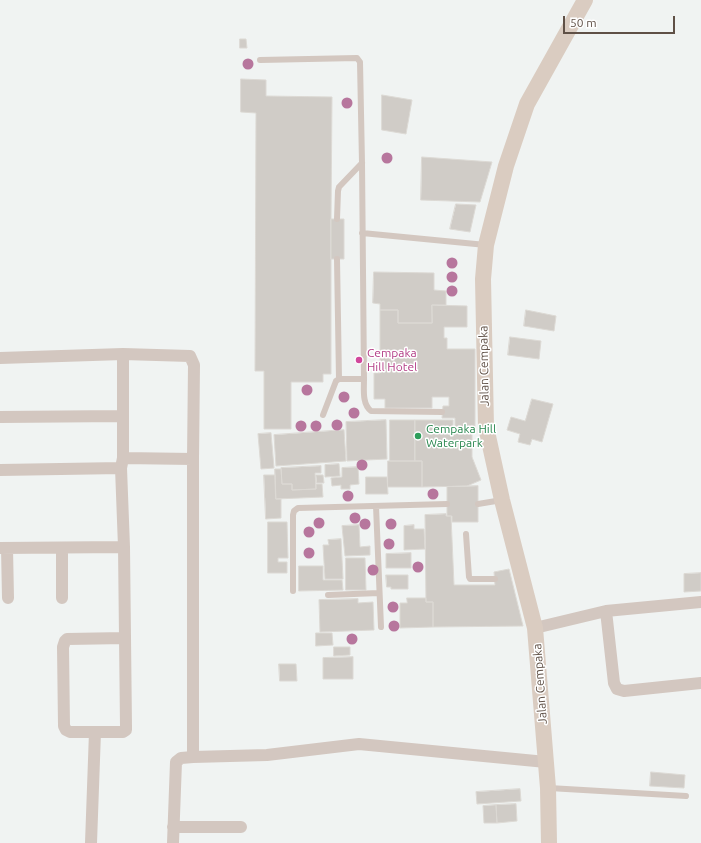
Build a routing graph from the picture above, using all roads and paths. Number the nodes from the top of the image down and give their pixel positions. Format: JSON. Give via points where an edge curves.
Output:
{"nodes":[{"id":1,"x":585,"y":0,"type":"edge"},
{"id":2,"x":260,"y":60,"type":"dead end"},
{"id":3,"x":362,"y":164,"type":"junction"},
{"id":4,"x":337,"y":219,"type":"dead end"},
{"id":5,"x":362,"y":234,"type":"junction"},
{"id":6,"x":486,"y":245,"type":"junction"},
{"id":7,"x":337,"y":259,"type":"dead end"},
{"id":8,"x":123,"y":354,"type":"junction"},
{"id":9,"x":0,"y":358,"type":"edge"},
{"id":10,"x":339,"y":379,"type":"junction"},
{"id":11,"x":364,"y":379,"type":"junction"},
{"id":12,"x":442,"y":412,"type":"dead end"},
{"id":13,"x":323,"y":415,"type":"dead end"},
{"id":14,"x":123,"y":416,"type":"junction"},
{"id":15,"x":0,"y":417,"type":"edge"},
{"id":16,"x":193,"y":459,"type":"junction"},
{"id":17,"x":122,"y":463,"type":"junction"},
{"id":18,"x":0,"y":470,"type":"edge"},
{"id":19,"x":502,"y":500,"type":"junction"},
{"id":20,"x":446,"y":504,"type":"dead end"},
{"id":21,"x":478,"y":504,"type":"dead end"},
{"id":22,"x":376,"y":506,"type":"junction"},
{"id":23,"x":466,"y":534,"type":"dead end"},
{"id":24,"x":124,"y":547,"type":"junction"},
{"id":25,"x":3,"y":548,"type":"edge"},
{"id":26,"x":62,"y":548,"type":"junction"},
{"id":27,"x":495,"y":579,"type":"dead end"},
{"id":28,"x":293,"y":591,"type":"dead end"},
{"id":29,"x":379,"y":593,"type":"junction"},
{"id":30,"x":328,"y":594,"type":"dead end"},
{"id":31,"x":8,"y":598,"type":"dead end"},
{"id":32,"x":62,"y":598,"type":"dead end"},
{"id":33,"x":701,"y":602,"type":"edge"},
{"id":34,"x":606,"y":611,"type":"junction"},
{"id":35,"x":381,"y":627,"type":"dead end"},
{"id":36,"x":535,"y":628,"type":"junction"},
{"id":37,"x":125,"y":638,"type":"junction"},
{"id":38,"x":701,"y":683,"type":"edge"},
{"id":39,"x":95,"y":732,"type":"junction"},
{"id":40,"x":193,"y":757,"type":"junction"},
{"id":41,"x":546,"y":762,"type":"junction"},
{"id":42,"x":548,"y":788,"type":"junction"},
{"id":43,"x":686,"y":796,"type":"dead end"},
{"id":44,"x":173,"y":827,"type":"junction"},
{"id":45,"x":241,"y":827,"type":"dead end"},
{"id":46,"x":91,"y":843,"type":"edge"},
{"id":47,"x":173,"y":843,"type":"edge"},
{"id":48,"x":549,"y":843,"type":"edge"}],
"edges":[{"from":1,"to":6,"type":"main road","name":"Jalan Cempaka","via":[[527,104],[506,166]]},
{"from":2,"to":3,"type":"lane","via":[[357,58],[361,65]]},
{"from":3,"to":4,"type":"lane","via":[[339,187]]},
{"from":3,"to":5,"type":"lane"},
{"from":5,"to":6,"type":"lane"},
{"from":5,"to":11,"type":"lane"},
{"from":6,"to":19,"type":"main road","name":"Jalan Cempaka","via":[[482,278],[482,412]]},
{"from":7,"to":10,"type":"lane"},
{"from":8,"to":9,"type":"street"},
{"from":8,"to":14,"type":"street"},
{"from":8,"to":16,"type":"street","via":[[190,356],[192,359]]},
{"from":10,"to":11,"type":"lane"},
{"from":10,"to":13,"type":"lane"},
{"from":11,"to":12,"type":"lane","via":[[365,403],[371,411]]},
{"from":14,"to":15,"type":"street"},
{"from":14,"to":17,"type":"street"},
{"from":16,"to":17,"type":"street"},
{"from":16,"to":40,"type":"street"},
{"from":17,"to":18,"type":"street"},
{"from":17,"to":24,"type":"street"},
{"from":19,"to":21,"type":"lane"},
{"from":19,"to":36,"type":"main road","name":"Jalan Cempaka"},
{"from":20,"to":22,"type":"lane"},
{"from":22,"to":28,"type":"lane","via":[[298,508],[294,511]]},
{"from":22,"to":29,"type":"lane"},
{"from":23,"to":27,"type":"lane","via":[[470,579]]},
{"from":24,"to":26,"type":"street"},
{"from":24,"to":37,"type":"street"},
{"from":25,"to":26,"type":"street"},
{"from":25,"to":31,"type":"street"},
{"from":26,"to":32,"type":"street"},
{"from":29,"to":30,"type":"lane"},
{"from":29,"to":35,"type":"lane"},
{"from":33,"to":34,"type":"street"},
{"from":34,"to":36,"type":"street"},
{"from":34,"to":38,"type":"street","via":[[614,683],[617,689],[624,691]]},
{"from":36,"to":41,"type":"main road","name":"Jalan Cempaka"},
{"from":37,"to":39,"type":"street","via":[[126,730]]},
{"from":37,"to":39,"type":"street","via":[[67,639],[63,647],[64,726],[70,732]]},
{"from":39,"to":46,"type":"street"},
{"from":40,"to":41,"type":"street","via":[[266,755],[374,744]]},
{"from":40,"to":44,"type":"street","via":[[182,758],[176,762]]},
{"from":41,"to":42,"type":"main road","name":"Jalan Cempaka"},
{"from":42,"to":43,"type":"lane"},
{"from":42,"to":48,"type":"main road","name":"Jalan Cempaka"},
{"from":44,"to":45,"type":"street"},
{"from":44,"to":47,"type":"street"}]}
